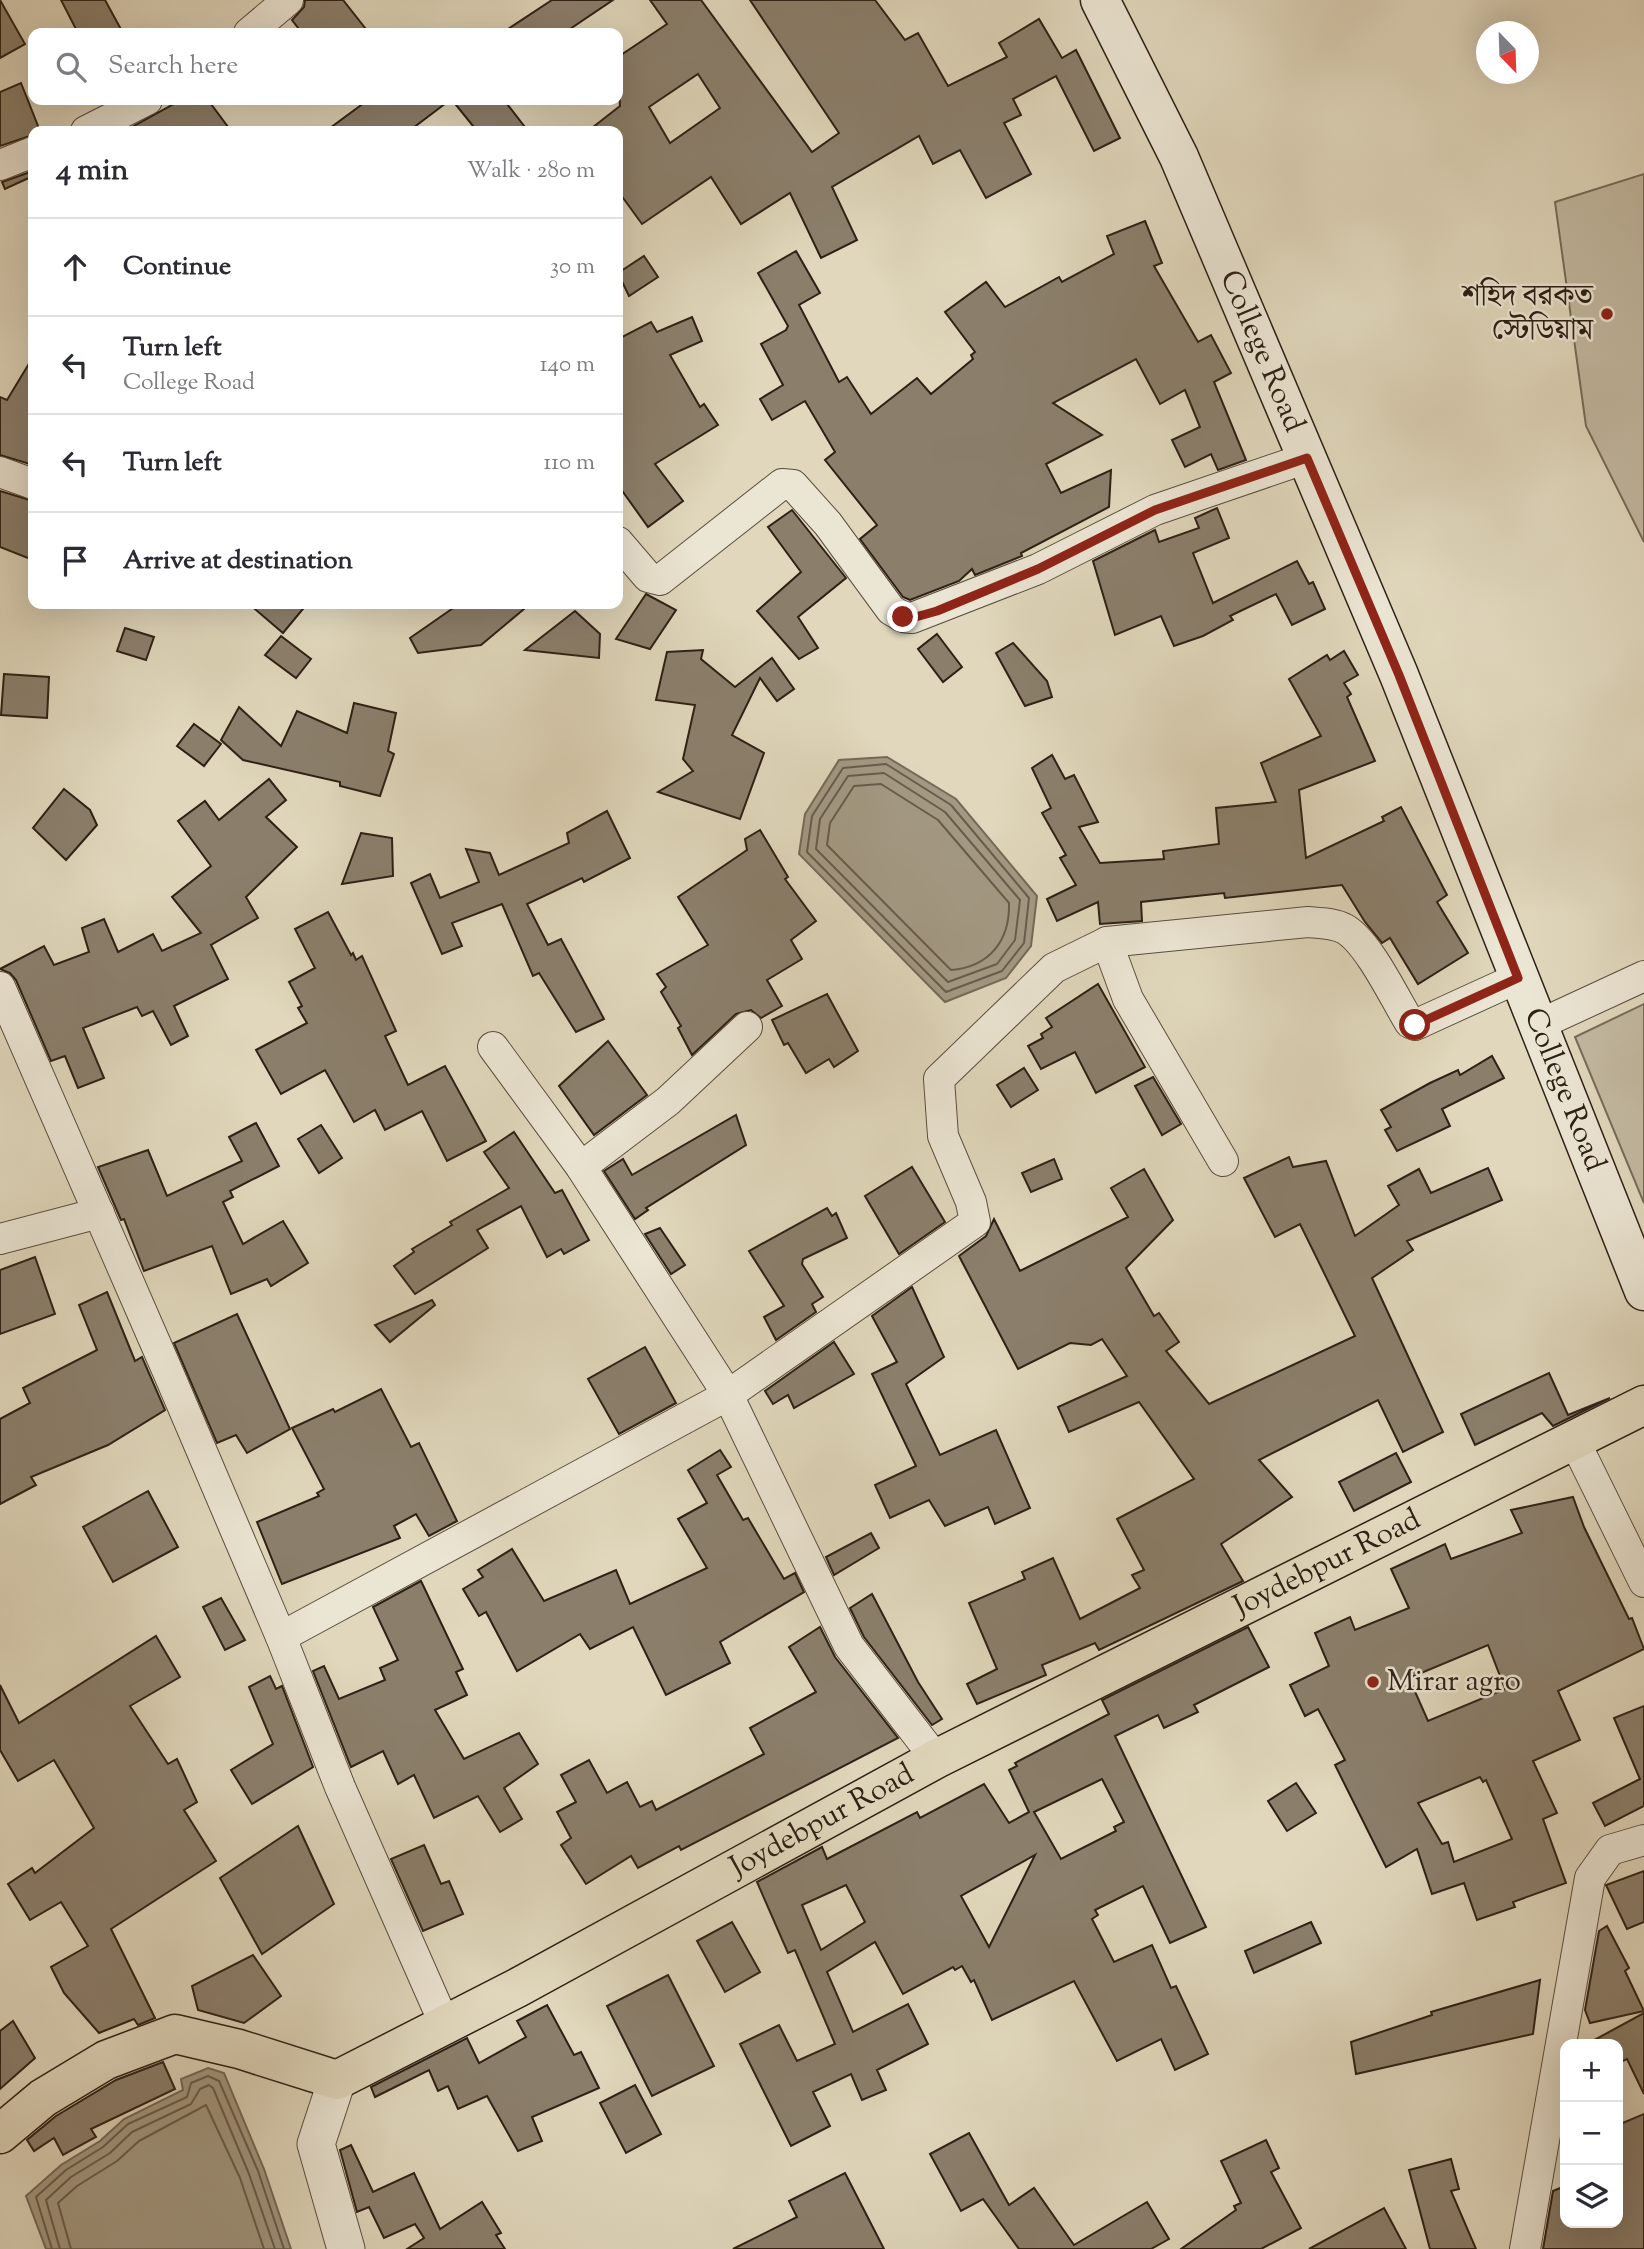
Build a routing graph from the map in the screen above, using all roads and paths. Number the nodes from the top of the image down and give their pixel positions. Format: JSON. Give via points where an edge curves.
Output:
{"nodes":[{"id":1,"x":288,"y":0,"type":"edge"},
{"id":2,"x":1100,"y":0,"type":"edge"},
{"id":3,"x":255,"y":28,"type":"edge"},
{"id":4,"x":136,"y":105,"type":"edge"},
{"id":5,"x":96,"y":126,"type":"edge"},
{"id":6,"x":28,"y":154,"type":"edge"},
{"id":7,"x":0,"y":165,"type":"edge"},
{"id":8,"x":1307,"y":458,"type":"junction"},
{"id":9,"x":0,"y":472,"type":"edge"},
{"id":10,"x":28,"y":482,"type":"edge"},
{"id":11,"x":623,"y":547,"type":"edge"},
{"id":12,"x":1107,"y":943,"type":"junction"},
{"id":13,"x":1644,"y":976,"type":"edge"},
{"id":14,"x":1518,"y":978,"type":"junction"},
{"id":15,"x":0,"y":987,"type":"edge"},
{"id":16,"x":1536,"y":1026,"type":"junction"},
{"id":17,"x":747,"y":1027,"type":"dead end"},
{"id":18,"x":493,"y":1048,"type":"dead end"},
{"id":19,"x":1223,"y":1161,"type":"dead end"},
{"id":20,"x":581,"y":1167,"type":"junction"},
{"id":21,"x":99,"y":1213,"type":"junction"},
{"id":22,"x":0,"y":1239,"type":"edge"},
{"id":23,"x":1644,"y":1292,"type":"edge"},
{"id":24,"x":728,"y":1395,"type":"junction"},
{"id":25,"x":1644,"y":1405,"type":"edge"},
{"id":26,"x":1574,"y":1440,"type":"junction"},
{"id":27,"x":1644,"y":1582,"type":"edge"},
{"id":28,"x":281,"y":1637,"type":"junction"},
{"id":29,"x":936,"y":1759,"type":"junction"},
{"id":30,"x":1644,"y":1840,"type":"edge"},
{"id":31,"x":445,"y":2025,"type":"junction"},
{"id":32,"x":337,"y":2080,"type":"junction"},
{"id":33,"x":0,"y":2134,"type":"edge"},
{"id":34,"x":346,"y":2249,"type":"edge"},
{"id":35,"x":1525,"y":2249,"type":"edge"}],
"edges":[{"from":1,"to":3,"type":"street"},
{"from":2,"to":8,"type":"main road","name":"College Road","via":[[1179,157]]},
{"from":4,"to":5,"type":"street"},
{"from":6,"to":7,"type":"street"},
{"from":8,"to":11,"type":"street","via":[[1155,510],[1038,569],[912,618],[891,610],[793,485],[782,484],[660,580],[648,577]]},
{"from":8,"to":14,"type":"main road","name":"College Road","via":[[1399,675]]},
{"from":9,"to":10,"type":"street"},
{"from":12,"to":14,"type":"street","via":[[1327,923],[1359,942],[1415,1025]]},
{"from":12,"to":19,"type":"street","via":[[1128,999]]},
{"from":12,"to":24,"type":"street","via":[[1054,968],[939,1079],[943,1136],[975,1222]]},
{"from":13,"to":16,"type":"street"},
{"from":14,"to":16,"type":"main road","name":"College Road"},
{"from":15,"to":21,"type":"street"},
{"from":16,"to":23,"type":"main road","name":"College Road"},
{"from":17,"to":20,"type":"street","via":[[668,1101]]},
{"from":18,"to":20,"type":"street"},
{"from":20,"to":24,"type":"street"},
{"from":21,"to":22,"type":"street"},
{"from":21,"to":28,"type":"street"},
{"from":24,"to":28,"type":"street"},
{"from":24,"to":29,"type":"street","via":[[849,1646]]},
{"from":25,"to":26,"type":"main road","name":"Joydebpur Road"},
{"from":26,"to":27,"type":"street"},
{"from":26,"to":29,"type":"main road","name":"Joydebpur Road"},
{"from":28,"to":31,"type":"street","via":[[340,1787]]},
{"from":29,"to":31,"type":"main road","name":"Joydebpur Road"},
{"from":30,"to":35,"type":"street","via":[[1611,1850],[1590,1878]]},
{"from":31,"to":32,"type":"main road","name":"Joydebpur Road"},
{"from":32,"to":33,"type":"main road","via":[[175,2034],[106,2060],[43,2098]]},
{"from":32,"to":34,"type":"street","via":[[316,2144]]}]}
